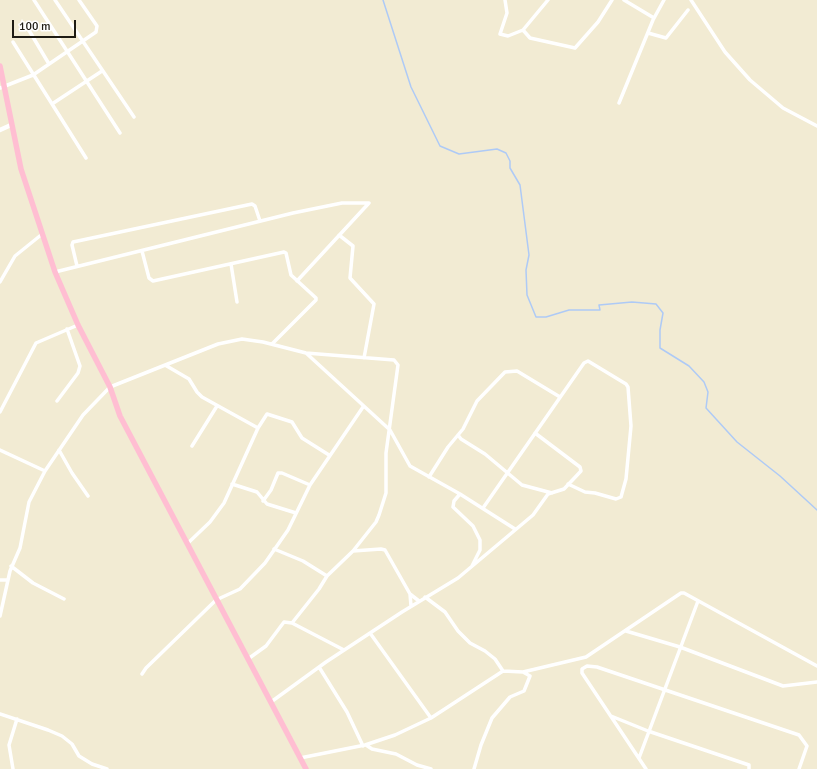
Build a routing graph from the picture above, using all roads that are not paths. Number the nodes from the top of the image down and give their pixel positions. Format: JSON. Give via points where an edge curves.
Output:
{"nodes":[{"id":1,"x":34,"y":0,"type":"edge"},
{"id":2,"x":55,"y":0,"type":"edge"},
{"id":3,"x":79,"y":0,"type":"edge"},
{"id":4,"x":505,"y":0,"type":"edge"},
{"id":5,"x":548,"y":0,"type":"edge"},
{"id":6,"x":612,"y":0,"type":"edge"},
{"id":7,"x":624,"y":0,"type":"edge"},
{"id":8,"x":664,"y":0,"type":"edge"},
{"id":9,"x":691,"y":0,"type":"edge"},
{"id":10,"x":688,"y":10,"type":"dead end"},
{"id":11,"x":654,"y":18,"type":"junction"},
{"id":12,"x":27,"y":27,"type":"dead end"},
{"id":13,"x":523,"y":30,"type":"junction"},
{"id":14,"x":648,"y":33,"type":"junction"},
{"id":15,"x":13,"y":42,"type":"dead end"},
{"id":16,"x":82,"y":42,"type":"junction"},
{"id":17,"x":67,"y":52,"type":"junction"},
{"id":18,"x":49,"y":64,"type":"junction"},
{"id":19,"x":0,"y":66,"type":"edge"},
{"id":20,"x":102,"y":71,"type":"junction"},
{"id":21,"x":32,"y":75,"type":"junction"},
{"id":22,"x":87,"y":81,"type":"junction"},
{"id":23,"x":2,"y":88,"type":"edge"},
{"id":24,"x":618,"y":103,"type":"dead end"},
{"id":25,"x":52,"y":104,"type":"junction"},
{"id":26,"x":134,"y":118,"type":"dead end"},
{"id":27,"x":11,"y":125,"type":"junction"},
{"id":28,"x":817,"y":126,"type":"edge"},
{"id":29,"x":0,"y":130,"type":"edge"},
{"id":30,"x":120,"y":133,"type":"dead end"},
{"id":31,"x":86,"y":158,"type":"dead end"},
{"id":32,"x":260,"y":221,"type":"junction"},
{"id":33,"x":41,"y":234,"type":"junction"},
{"id":34,"x":339,"y":235,"type":"junction"},
{"id":35,"x":142,"y":251,"type":"junction"},
{"id":36,"x":231,"y":264,"type":"junction"},
{"id":37,"x":77,"y":266,"type":"junction"},
{"id":38,"x":55,"y":272,"type":"junction"},
{"id":39,"x":297,"y":281,"type":"junction"},
{"id":40,"x":0,"y":282,"type":"edge"},
{"id":41,"x":237,"y":302,"type":"dead end"},
{"id":42,"x":78,"y":325,"type":"junction"},
{"id":43,"x":67,"y":329,"type":"junction"},
{"id":44,"x":272,"y":344,"type":"junction"},
{"id":45,"x":306,"y":353,"type":"junction"},
{"id":46,"x":364,"y":358,"type":"junction"},
{"id":47,"x":165,"y":365,"type":"junction"},
{"id":48,"x":110,"y":387,"type":"junction"},
{"id":49,"x":560,"y":397,"type":"junction"},
{"id":50,"x":57,"y":401,"type":"dead end"},
{"id":51,"x":218,"y":406,"type":"junction"},
{"id":52,"x":363,"y":407,"type":"junction"},
{"id":53,"x":0,"y":412,"type":"edge"},
{"id":54,"x":258,"y":428,"type":"junction"},
{"id":55,"x":390,"y":430,"type":"junction"},
{"id":56,"x":535,"y":433,"type":"junction"},
{"id":57,"x":458,"y":435,"type":"junction"},
{"id":58,"x":192,"y":446,"type":"dead end"},
{"id":59,"x":0,"y":450,"type":"edge"},
{"id":60,"x":59,"y":450,"type":"junction"},
{"id":61,"x":329,"y":455,"type":"junction"},
{"id":62,"x":45,"y":471,"type":"junction"},
{"id":63,"x":508,"y":473,"type":"junction"},
{"id":64,"x":429,"y":477,"type":"junction"},
{"id":65,"x":232,"y":484,"type":"junction"},
{"id":66,"x":568,"y":484,"type":"junction"},
{"id":67,"x":310,"y":485,"type":"junction"},
{"id":68,"x":552,"y":493,"type":"junction"},
{"id":69,"x":460,"y":494,"type":"junction"},
{"id":70,"x":88,"y":496,"type":"dead end"},
{"id":71,"x":263,"y":501,"type":"junction"},
{"id":72,"x":483,"y":508,"type":"junction"},
{"id":73,"x":296,"y":513,"type":"junction"},
{"id":74,"x":515,"y":529,"type":"junction"},
{"id":75,"x":187,"y":544,"type":"junction"},
{"id":76,"x":274,"y":549,"type":"junction"},
{"id":77,"x":353,"y":551,"type":"junction"},
{"id":78,"x":11,"y":566,"type":"junction"},
{"id":79,"x":472,"y":567,"type":"junction"},
{"id":80,"x":327,"y":576,"type":"junction"},
{"id":81,"x":0,"y":580,"type":"edge"},
{"id":82,"x":7,"y":580,"type":"junction"},
{"id":83,"x":410,"y":594,"type":"junction"},
{"id":84,"x":425,"y":598,"type":"junction"},
{"id":85,"x":64,"y":599,"type":"dead end"},
{"id":86,"x":216,"y":600,"type":"junction"},
{"id":87,"x":419,"y":601,"type":"junction"},
{"id":88,"x":698,"y":601,"type":"junction"},
{"id":89,"x":411,"y":606,"type":"junction"},
{"id":90,"x":0,"y":616,"type":"edge"},
{"id":91,"x":292,"y":623,"type":"junction"},
{"id":92,"x":626,"y":631,"type":"junction"},
{"id":93,"x":370,"y":633,"type":"junction"},
{"id":94,"x":680,"y":647,"type":"junction"},
{"id":95,"x":344,"y":650,"type":"junction"},
{"id":96,"x":248,"y":659,"type":"junction"},
{"id":97,"x":817,"y":666,"type":"edge"},
{"id":98,"x":319,"y":667,"type":"junction"},
{"id":99,"x":503,"y":671,"type":"junction"},
{"id":100,"x":523,"y":672,"type":"junction"},
{"id":101,"x":142,"y":674,"type":"dead end"},
{"id":102,"x":817,"y":682,"type":"edge"},
{"id":103,"x":664,"y":689,"type":"junction"},
{"id":104,"x":271,"y":702,"type":"junction"},
{"id":105,"x":0,"y":714,"type":"edge"},
{"id":106,"x":610,"y":716,"type":"junction"},
{"id":107,"x":431,"y":718,"type":"junction"},
{"id":108,"x":16,"y":719,"type":"junction"},
{"id":109,"x":648,"y":731,"type":"junction"},
{"id":110,"x":365,"y":745,"type":"junction"},
{"id":111,"x":300,"y":758,"type":"junction"},
{"id":112,"x":639,"y":759,"type":"junction"},
{"id":113,"x":13,"y":769,"type":"edge"},
{"id":114,"x":107,"y":769,"type":"edge"},
{"id":115,"x":306,"y":769,"type":"edge"},
{"id":116,"x":431,"y":769,"type":"edge"},
{"id":117,"x":474,"y":769,"type":"edge"},
{"id":118,"x":646,"y":769,"type":"edge"},
{"id":119,"x":749,"y":769,"type":"edge"},
{"id":120,"x":800,"y":769,"type":"edge"}],
"edges":[{"from":1,"to":17,"type":"street"},
{"from":2,"to":16,"type":"street"},
{"from":3,"to":16,"type":"street","via":[[97,26],[96,32]]},
{"from":4,"to":13,"type":"street","via":[[507,13],[500,34],[508,36]]},
{"from":5,"to":13,"type":"street"},
{"from":6,"to":13,"type":"street","via":[[576,48],[530,38]]},
{"from":7,"to":11,"type":"street"},
{"from":8,"to":11,"type":"street"},
{"from":9,"to":28,"type":"street","via":[[725,52],[750,80],[783,108]]},
{"from":10,"to":14,"type":"street","via":[[666,38]]},
{"from":11,"to":14,"type":"street"},
{"from":12,"to":18,"type":"street"},
{"from":14,"to":24,"type":"street"},
{"from":15,"to":21,"type":"street"},
{"from":16,"to":17,"type":"street"},
{"from":16,"to":20,"type":"street"},
{"from":17,"to":18,"type":"street"},
{"from":17,"to":22,"type":"street"},
{"from":18,"to":21,"type":"street"},
{"from":19,"to":23,"type":"main road"},
{"from":20,"to":22,"type":"street"},
{"from":20,"to":26,"type":"street"},
{"from":21,"to":23,"type":"street"},
{"from":21,"to":25,"type":"street"},
{"from":22,"to":25,"type":"street"},
{"from":22,"to":30,"type":"street"},
{"from":23,"to":27,"type":"main road"},
{"from":25,"to":31,"type":"street"},
{"from":27,"to":29,"type":"street"},
{"from":27,"to":33,"type":"main road","via":[[21,169]]},
{"from":32,"to":34,"type":"street","via":[[342,203],[369,203]]},
{"from":32,"to":35,"type":"street"},
{"from":32,"to":37,"type":"street","via":[[252,204],[73,242]]},
{"from":33,"to":38,"type":"main road"},
{"from":33,"to":40,"type":"street","via":[[15,256]]},
{"from":34,"to":39,"type":"street"},
{"from":34,"to":46,"type":"street","via":[[353,246],[350,278],[374,304]]},
{"from":35,"to":36,"type":"street","via":[[149,278],[153,281]]},
{"from":35,"to":37,"type":"street"},
{"from":36,"to":39,"type":"street","via":[[284,252],[287,255],[289,273]]},
{"from":36,"to":41,"type":"street"},
{"from":37,"to":38,"type":"street"},
{"from":38,"to":42,"type":"main road"},
{"from":39,"to":44,"type":"street","via":[[316,300]]},
{"from":42,"to":43,"type":"street"},
{"from":42,"to":48,"type":"main road"},
{"from":43,"to":50,"type":"street","via":[[80,366],[78,373]]},
{"from":43,"to":53,"type":"street","via":[[36,343]]},
{"from":44,"to":45,"type":"street"},
{"from":44,"to":47,"type":"street","via":[[242,339],[230,341]]},
{"from":45,"to":46,"type":"street"},
{"from":45,"to":52,"type":"street"},
{"from":46,"to":55,"type":"street","via":[[394,360],[398,365]]},
{"from":47,"to":48,"type":"street"},
{"from":47,"to":51,"type":"street","via":[[189,379],[199,395]]},
{"from":48,"to":60,"type":"street","via":[[83,415]]},
{"from":48,"to":75,"type":"main road","via":[[120,416]]},
{"from":49,"to":56,"type":"street"},
{"from":49,"to":57,"type":"street","via":[[518,371],[508,370],[488,387],[477,401]]},
{"from":49,"to":66,"type":"street","via":[[586,361],[628,387],[631,426],[626,479],[621,497],[616,499],[584,492]]},
{"from":51,"to":54,"type":"street"},
{"from":51,"to":58,"type":"street"},
{"from":52,"to":55,"type":"street"},
{"from":52,"to":61,"type":"street"},
{"from":54,"to":61,"type":"street","via":[[265,416],[270,414],[292,422],[302,438]]},
{"from":54,"to":65,"type":"street"},
{"from":55,"to":64,"type":"street","via":[[408,463]]},
{"from":55,"to":77,"type":"street","via":[[383,505],[376,522]]},
{"from":56,"to":63,"type":"street"},
{"from":56,"to":66,"type":"street","via":[[582,469]]},
{"from":57,"to":63,"type":"street"},
{"from":57,"to":64,"type":"street"},
{"from":59,"to":62,"type":"street"},
{"from":60,"to":62,"type":"street"},
{"from":60,"to":70,"type":"street"},
{"from":61,"to":67,"type":"street"},
{"from":62,"to":78,"type":"street","via":[[29,502],[20,548]]},
{"from":63,"to":68,"type":"street","via":[[522,485]]},
{"from":63,"to":72,"type":"street"},
{"from":64,"to":69,"type":"street"},
{"from":65,"to":71,"type":"street","via":[[257,492],[262,495]]},
{"from":65,"to":75,"type":"street","via":[[210,522]]},
{"from":66,"to":68,"type":"street","via":[[560,491]]},
{"from":67,"to":71,"type":"street","via":[[278,473]]},
{"from":67,"to":73,"type":"street"},
{"from":68,"to":74,"type":"street","via":[[548,494],[533,515]]},
{"from":69,"to":72,"type":"street"},
{"from":69,"to":79,"type":"street","via":[[454,501],[453,508],[473,526],[480,540],[480,550]]},
{"from":71,"to":73,"type":"street"},
{"from":72,"to":74,"type":"street"},
{"from":73,"to":76,"type":"street","via":[[288,530]]},
{"from":74,"to":79,"type":"street"},
{"from":75,"to":86,"type":"main road"},
{"from":76,"to":80,"type":"street","via":[[303,561]]},
{"from":76,"to":86,"type":"street","via":[[244,586]]},
{"from":77,"to":80,"type":"street"},
{"from":77,"to":83,"type":"street","via":[[385,550]]},
{"from":78,"to":82,"type":"street"},
{"from":78,"to":85,"type":"street","via":[[32,582]]},
{"from":79,"to":84,"type":"street"},
{"from":80,"to":91,"type":"street"},
{"from":81,"to":82,"type":"street"},
{"from":82,"to":90,"type":"street"},
{"from":83,"to":87,"type":"street"},
{"from":83,"to":89,"type":"street"},
{"from":84,"to":87,"type":"street"},
{"from":84,"to":99,"type":"street","via":[[445,612],[470,644],[495,659]]},
{"from":86,"to":96,"type":"main road"},
{"from":86,"to":101,"type":"street"},
{"from":87,"to":89,"type":"street"},
{"from":88,"to":92,"type":"street","via":[[681,593]]},
{"from":88,"to":94,"type":"street"},
{"from":88,"to":97,"type":"street"},
{"from":89,"to":93,"type":"street"},
{"from":91,"to":95,"type":"street"},
{"from":91,"to":96,"type":"street","via":[[284,622],[266,646]]},
{"from":92,"to":94,"type":"street"},
{"from":92,"to":100,"type":"street","via":[[586,656]]},
{"from":93,"to":95,"type":"street"},
{"from":93,"to":107,"type":"street"},
{"from":94,"to":102,"type":"street","via":[[782,686]]},
{"from":94,"to":103,"type":"street"},
{"from":95,"to":98,"type":"street"},
{"from":96,"to":104,"type":"main road"},
{"from":98,"to":104,"type":"street"},
{"from":98,"to":110,"type":"street"},
{"from":99,"to":100,"type":"street"},
{"from":99,"to":107,"type":"street"},
{"from":100,"to":117,"type":"street","via":[[530,676],[524,691],[510,697],[492,718]]},
{"from":103,"to":106,"type":"street","via":[[597,666],[587,666],[582,672]]},
{"from":103,"to":109,"type":"street"},
{"from":103,"to":120,"type":"street","via":[[799,736],[807,746]]},
{"from":104,"to":111,"type":"main road"},
{"from":105,"to":108,"type":"street"},
{"from":106,"to":109,"type":"street"},
{"from":106,"to":112,"type":"street"},
{"from":107,"to":110,"type":"street","via":[[395,735]]},
{"from":108,"to":113,"type":"street","via":[[9,745]]},
{"from":108,"to":114,"type":"street","via":[[62,736],[72,744],[79,756]]},
{"from":109,"to":112,"type":"street"},
{"from":109,"to":119,"type":"street","via":[[749,765]]},
{"from":110,"to":111,"type":"street"},
{"from":110,"to":116,"type":"street","via":[[396,754]]},
{"from":111,"to":115,"type":"main road"},
{"from":112,"to":118,"type":"street"}]}
